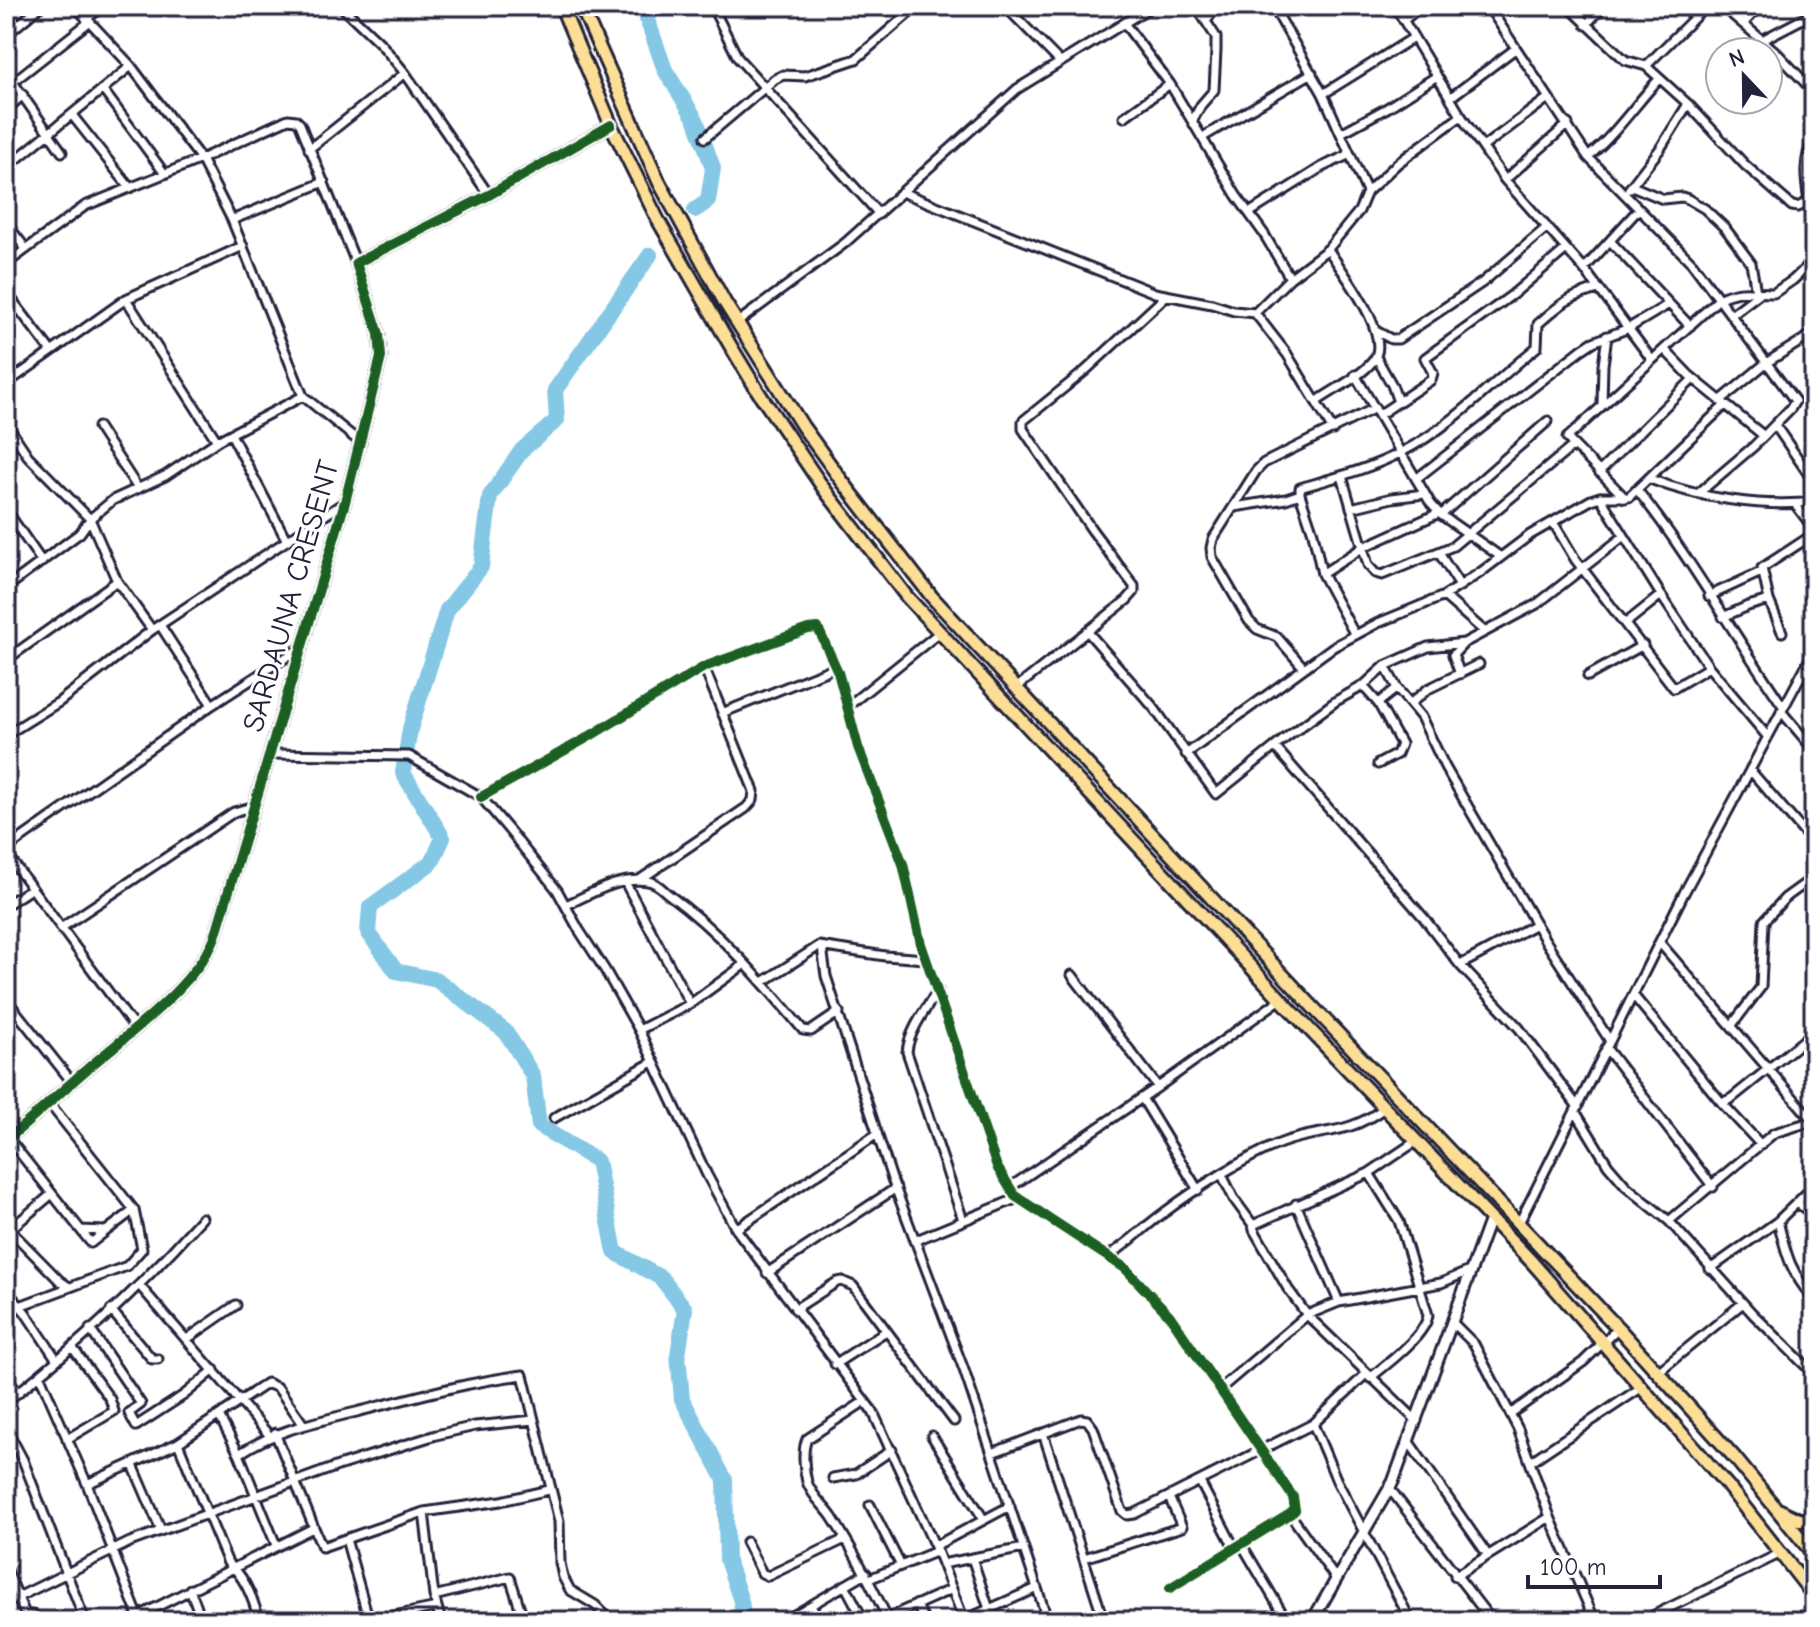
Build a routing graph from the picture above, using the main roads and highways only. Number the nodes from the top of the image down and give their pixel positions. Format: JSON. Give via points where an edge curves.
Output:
{"nodes":[{"id":1,"x":561,"y":6,"type":"edge"},
{"id":2,"x":581,"y":6,"type":"edge"},
{"id":3,"x":1771,"y":1506,"type":"junction"},
{"id":4,"x":1814,"y":1519,"type":"edge"},
{"id":5,"x":1814,"y":1555,"type":"edge"},
{"id":6,"x":1814,"y":1596,"type":"edge"}],
"edges":[{"from":1,"to":6,"type":"main road","via":[[658,220],[759,393],[907,597],[1490,1219],[1642,1387]]},
{"from":2,"to":3,"type":"main road","via":[[693,247],[803,427],[932,597],[1618,1328]]},
{"from":3,"to":4,"type":"main road","via":[[1800,1520]]},
{"from":3,"to":5,"type":"main road"}]}
